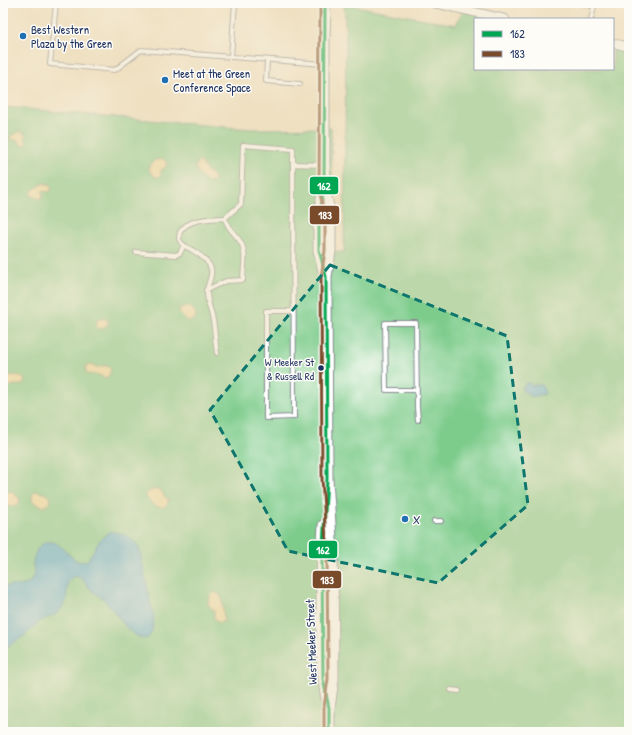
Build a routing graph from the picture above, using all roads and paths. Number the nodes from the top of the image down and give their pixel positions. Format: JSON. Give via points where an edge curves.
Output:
{"nodes":[{"id":1,"x":56,"y":3,"type":"edge"},
{"id":2,"x":235,"y":3,"type":"edge"},
{"id":3,"x":325,"y":3,"type":"edge"},
{"id":4,"x":434,"y":3,"type":"edge"},
{"id":5,"x":580,"y":3,"type":"edge"},
{"id":6,"x":594,"y":4,"type":"edge"},
{"id":7,"x":501,"y":18,"type":"edge"},
{"id":8,"x":591,"y":18,"type":"edge"},
{"id":9,"x":614,"y":43,"type":"edge"},
{"id":10,"x":629,"y":46,"type":"edge"},
{"id":11,"x":231,"y":57,"type":"junction"},
{"id":12,"x":267,"y":60,"type":"junction"},
{"id":13,"x":323,"y":64,"type":"junction"},
{"id":14,"x":300,"y":84,"type":"dead end"},
{"id":15,"x":293,"y":164,"type":"junction"},
{"id":16,"x":324,"y":165,"type":"junction"},
{"id":17,"x":225,"y":218,"type":"junction"},
{"id":18,"x":184,"y":245,"type":"junction"},
{"id":19,"x":136,"y":252,"type":"dead end"},
{"id":20,"x":206,"y":290,"type":"junction"},
{"id":21,"x":293,"y":311,"type":"junction"},
{"id":22,"x":217,"y":353,"type":"dead end"},
{"id":23,"x":417,"y":390,"type":"junction"},
{"id":24,"x":418,"y":420,"type":"dead end"},
{"id":25,"x":327,"y":479,"type":"junction"},
{"id":26,"x":434,"y":521,"type":"dead end"},
{"id":27,"x":441,"y":521,"type":"dead end"},
{"id":28,"x":451,"y":690,"type":"dead end"},
{"id":29,"x":459,"y":691,"type":"dead end"},
{"id":30,"x":329,"y":708,"type":"junction"},
{"id":31,"x":329,"y":732,"type":"edge"}],
"edges":[{"from":1,"to":11,"type":"lane","via":[[50,64],[115,70],[141,50]]},
{"from":2,"to":11,"type":"lane"},
{"from":3,"to":13,"type":"main road","name":"West Meeker Street"},
{"from":4,"to":7,"type":"street"},
{"from":5,"to":6,"type":"lane"},
{"from":6,"to":8,"type":"lane"},
{"from":9,"to":10,"type":"street"},
{"from":11,"to":12,"type":"lane"},
{"from":12,"to":13,"type":"lane"},
{"from":12,"to":14,"type":"lane","via":[[266,81]]},
{"from":13,"to":16,"type":"main road","name":"West Meeker Street"},
{"from":15,"to":16,"type":"lane"},
{"from":15,"to":17,"type":"lane","via":[[293,149],[242,145],[241,204]]},
{"from":15,"to":21,"type":"lane"},
{"from":16,"to":25,"type":"main road","name":"West Meeker Street","via":[[319,250],[326,277]]},
{"from":17,"to":18,"type":"lane","via":[[205,219],[187,226],[178,236]]},
{"from":17,"to":20,"type":"lane","via":[[226,224],[242,244],[243,280],[226,281]]},
{"from":18,"to":19,"type":"lane","via":[[176,255]]},
{"from":18,"to":20,"type":"lane","via":[[193,250],[211,270],[211,281]]},
{"from":20,"to":22,"type":"lane"},
{"from":21,"to":21,"type":"lane","via":[[294,417],[266,418],[266,311]]},
{"from":23,"to":23,"type":"lane","via":[[416,323],[385,324],[386,390]]},
{"from":23,"to":24,"type":"lane"},
{"from":25,"to":30,"type":"main road","name":"West Meeker Street","via":[[332,554],[333,679]]},
{"from":25,"to":30,"type":"main road","name":"West Meeker Street","via":[[322,562],[323,679]]},
{"from":26,"to":27,"type":"lane"},
{"from":28,"to":29,"type":"lane"},
{"from":30,"to":31,"type":"main road","name":"West Meeker Street"}]}
